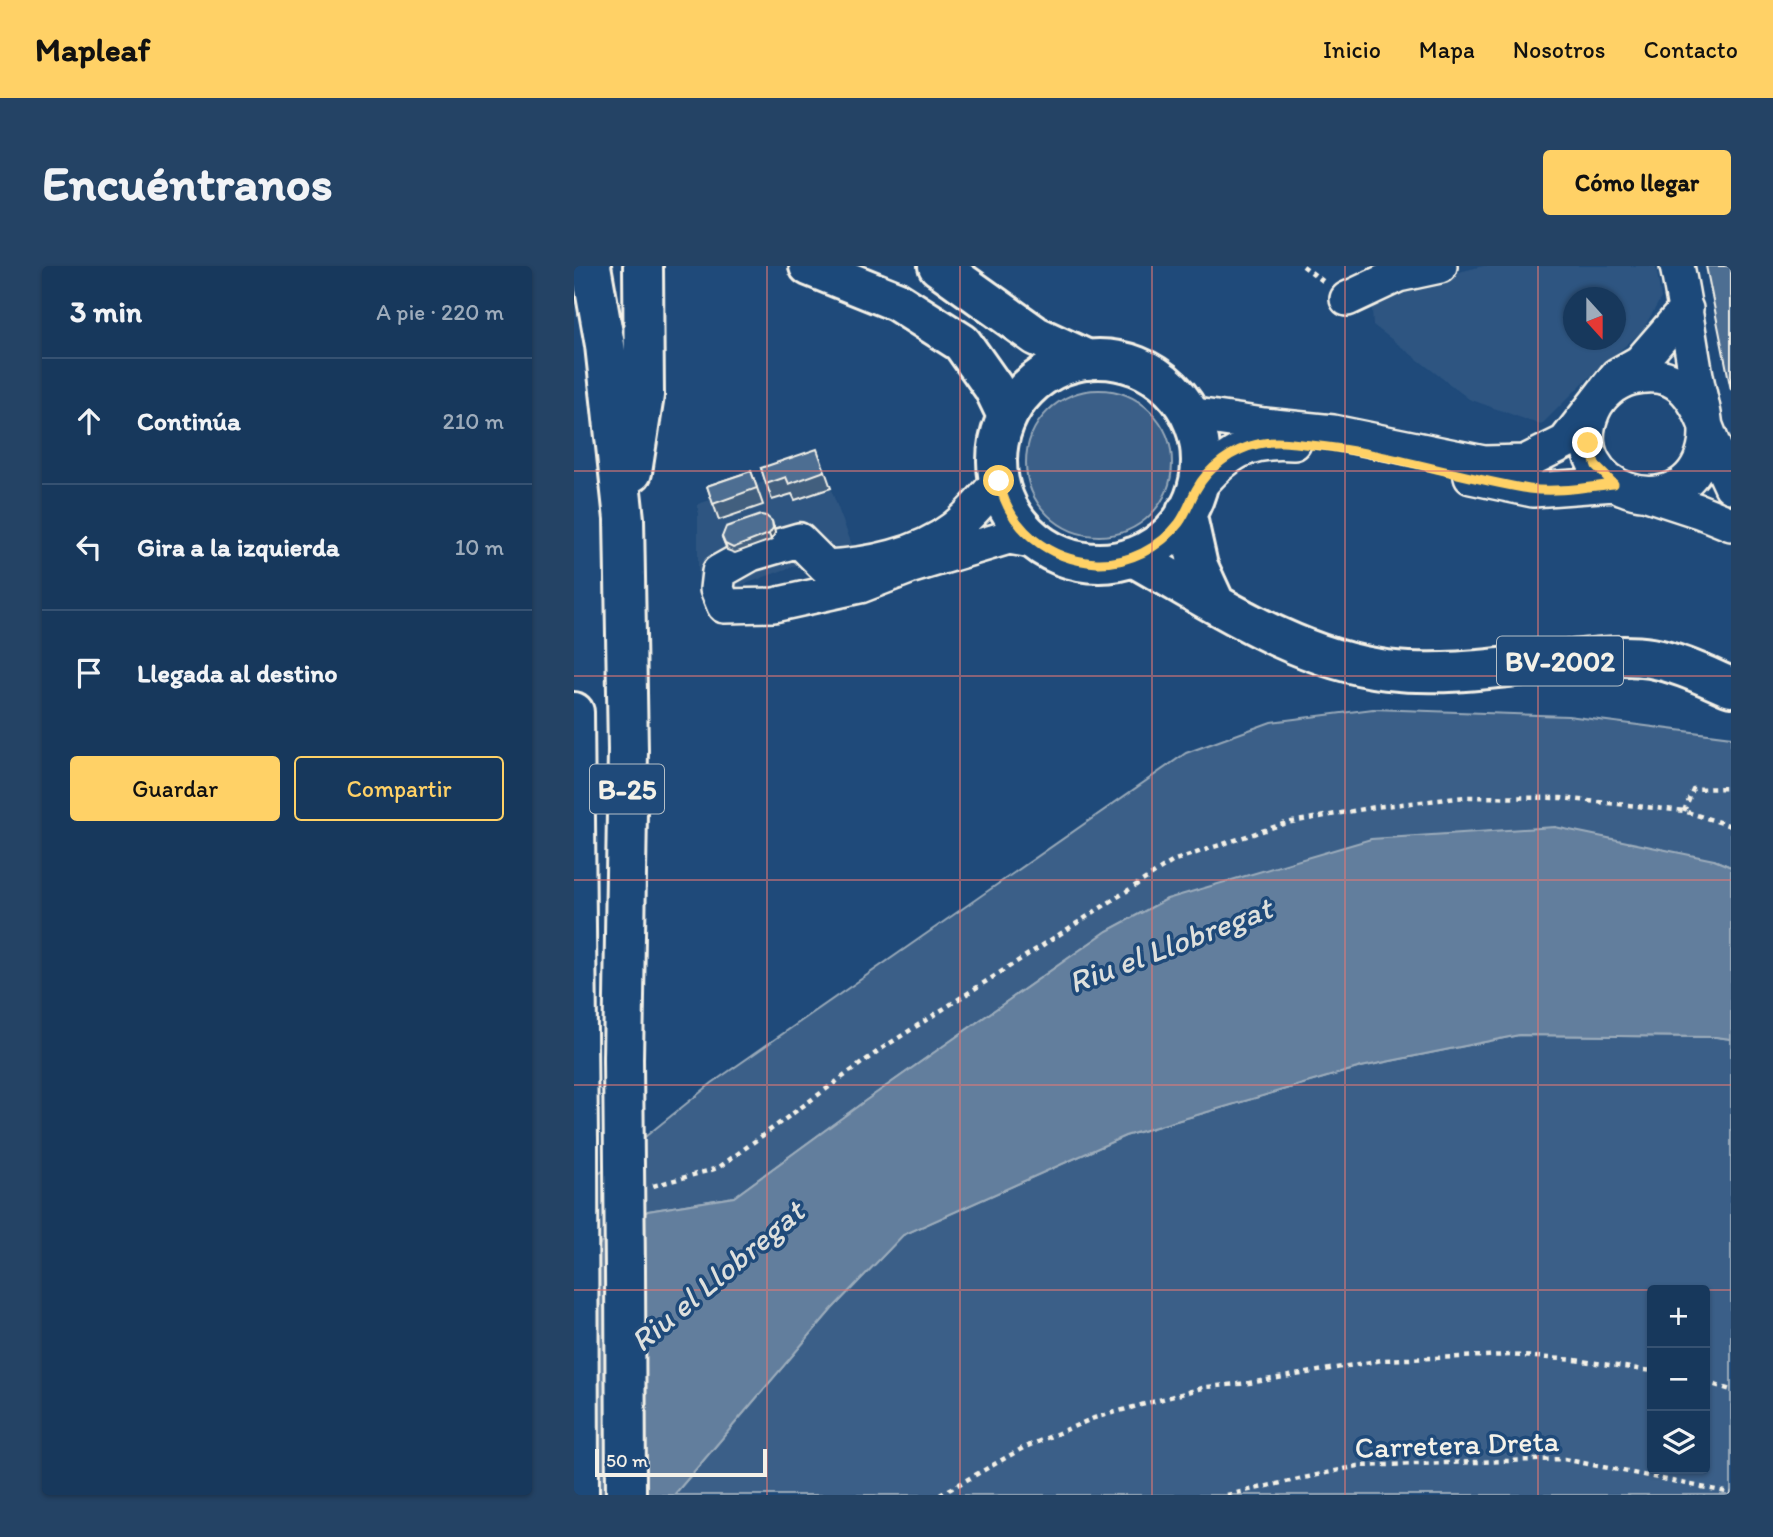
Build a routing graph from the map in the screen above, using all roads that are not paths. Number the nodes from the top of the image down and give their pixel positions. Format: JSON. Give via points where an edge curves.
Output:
{"nodes":[{"id":1,"x":591,"y":266,"type":"edge"},
{"id":2,"x":643,"y":266,"type":"edge"},
{"id":3,"x":809,"y":266,"type":"edge"},
{"id":4,"x":938,"y":266,"type":"edge"},
{"id":5,"x":1440,"y":266,"type":"edge"},
{"id":6,"x":1677,"y":266,"type":"edge"},
{"id":7,"x":1347,"y":299,"type":"dead end"},
{"id":8,"x":1686,"y":309,"type":"junction"},
{"id":9,"x":1088,"y":360,"type":"junction"},
{"id":10,"x":1602,"y":397,"type":"junction"},
{"id":11,"x":1189,"y":414,"type":"junction"},
{"id":12,"x":1007,"y":416,"type":"junction"},
{"id":13,"x":1715,"y":426,"type":"edge"},
{"id":14,"x":999,"y":481,"type":"junction"},
{"id":15,"x":1614,"y":484,"type":"junction"},
{"id":16,"x":1731,"y":486,"type":"edge"},
{"id":17,"x":1647,"y":494,"type":"junction"},
{"id":18,"x":1191,"y":501,"type":"junction"},
{"id":19,"x":624,"y":519,"type":"junction"},
{"id":20,"x":1731,"y":524,"type":"edge"},
{"id":21,"x":1037,"y":542,"type":"junction"},
{"id":22,"x":1133,"y":557,"type":"junction"},
{"id":23,"x":1215,"y":603,"type":"junction"},
{"id":24,"x":1731,"y":687,"type":"edge"},
{"id":25,"x":574,"y":712,"type":"edge"},
{"id":26,"x":579,"y":1495,"type":"edge"},
{"id":27,"x":626,"y":1495,"type":"edge"}],
"edges":[{"from":1,"to":19,"type":"main road","number":"B-25","via":[[605,345]]},
{"from":2,"to":19,"type":"main road","via":[[644,395]]},
{"from":3,"to":12,"type":"main road","via":[[896,301],[962,343]]},
{"from":4,"to":9,"type":"main road","via":[[1036,336]]},
{"from":5,"to":7,"type":"street","via":[[1398,275]]},
{"from":6,"to":8,"type":"street"},
{"from":8,"to":10,"type":"street","via":[[1640,362],[1617,375]]},
{"from":8,"to":13,"type":"street"},
{"from":9,"to":11,"type":"main road","via":[[1118,362],[1147,372],[1171,389]]},
{"from":9,"to":12,"type":"main road","via":[[1066,365],[1036,381]]},
{"from":10,"to":11,"type":"street","via":[[1565,442],[1525,462],[1484,463],[1333,432]]},
{"from":10,"to":13,"type":"street","via":[[1628,379],[1660,377],[1688,392]]},
{"from":10,"to":15,"type":"street","via":[[1590,419],[1588,443],[1596,466]]},
{"from":11,"to":18,"type":"main road","via":[[1199,446],[1200,472]]},
{"from":12,"to":14,"type":"main road","via":[[998,448]]},
{"from":13,"to":16,"type":"street"},
{"from":13,"to":17,"type":"street","via":[[1697,467],[1675,487]]},
{"from":14,"to":21,"type":"main road","via":[[1010,512]]},
{"from":14,"to":21,"type":"street","via":[[953,529],[885,559],[826,567],[799,540],[751,554],[719,572],[724,606],[774,605],[860,586],[1009,537]]},
{"from":15,"to":17,"type":"street"},
{"from":15,"to":18,"type":"street","via":[[1533,490],[1345,448],[1276,442],[1239,450],[1217,464]]},
{"from":17,"to":20,"type":"street"},
{"from":18,"to":22,"type":"main road","via":[[1164,539]]},
{"from":18,"to":23,"type":"main road","via":[[1198,566]]},
{"from":19,"to":27,"type":"main road","number":"B-25","bridge":true,"via":[[628,750],[623,1059]]},
{"from":21,"to":22,"type":"main road","via":[[1063,557],[1083,561],[1103,563]]},
{"from":22,"to":23,"type":"main road","number":"BV-2002"},
{"from":23,"to":24,"type":"main road","number":"BV-2002","via":[[1277,636],[1356,666],[1441,672],[1598,657],[1651,658]]},
{"from":25,"to":26,"type":"main road","number":"B-25","bridge":true}]}
